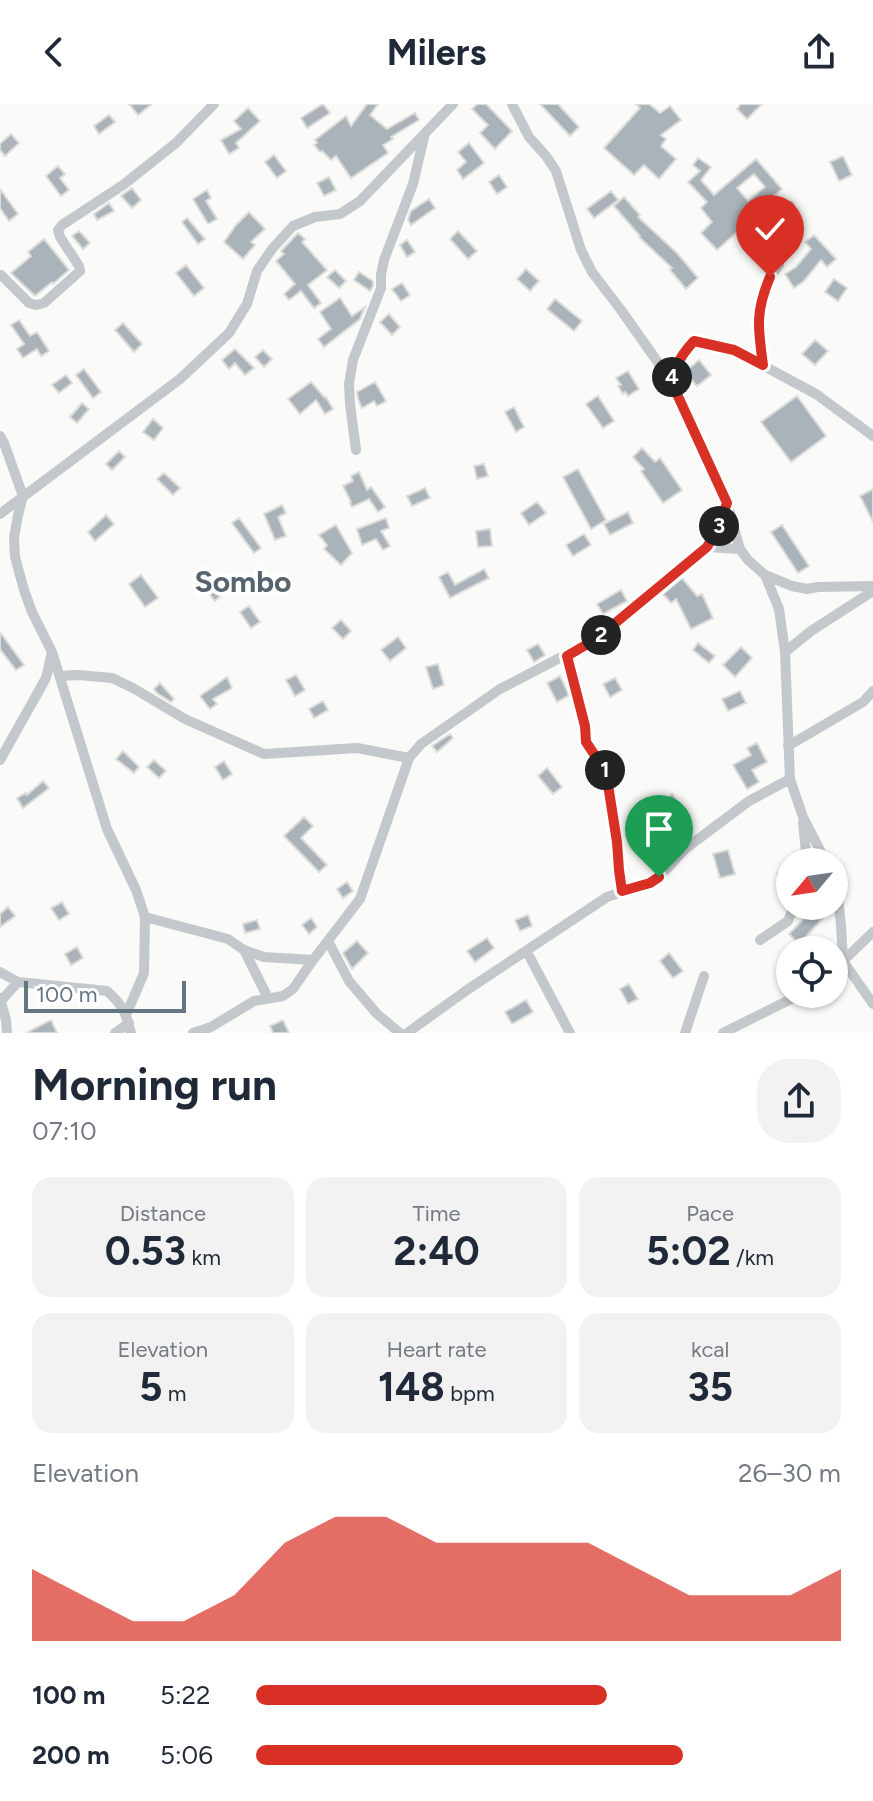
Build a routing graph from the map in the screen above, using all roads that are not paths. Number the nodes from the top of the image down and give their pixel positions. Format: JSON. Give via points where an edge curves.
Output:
{"nodes":[{"id":1,"x":214,"y":104,"type":"edge"},
{"id":2,"x":453,"y":104,"type":"edge"},
{"id":3,"x":512,"y":104,"type":"edge"},
{"id":4,"x":425,"y":134,"type":"junction"},
{"id":5,"x":790,"y":206,"type":"dead end"},
{"id":6,"x":0,"y":276,"type":"edge"},
{"id":7,"x":763,"y":365,"type":"junction"},
{"id":8,"x":671,"y":381,"type":"junction"},
{"id":9,"x":0,"y":436,"type":"edge"},
{"id":10,"x":873,"y":436,"type":"edge"},
{"id":11,"x":356,"y":450,"type":"dead end"},
{"id":12,"x":23,"y":496,"type":"junction"},
{"id":13,"x":727,"y":503,"type":"junction"},
{"id":14,"x":0,"y":514,"type":"edge"},
{"id":15,"x":707,"y":547,"type":"junction"},
{"id":16,"x":740,"y":549,"type":"junction"},
{"id":17,"x":765,"y":575,"type":"junction"},
{"id":18,"x":873,"y":588,"type":"edge"},
{"id":19,"x":52,"y":652,"type":"junction"},
{"id":20,"x":785,"y":652,"type":"junction"},
{"id":21,"x":567,"y":656,"type":"junction"},
{"id":22,"x":60,"y":676,"type":"junction"},
{"id":23,"x":873,"y":691,"type":"edge"},
{"id":24,"x":788,"y":746,"type":"junction"},
{"id":25,"x":409,"y":758,"type":"junction"},
{"id":26,"x":0,"y":760,"type":"edge"},
{"id":27,"x":790,"y":779,"type":"junction"},
{"id":28,"x":803,"y":817,"type":"junction"},
{"id":29,"x":806,"y":848,"type":"edge"},
{"id":30,"x":819,"y":848,"type":"edge"},
{"id":31,"x":622,"y":891,"type":"junction"},
{"id":32,"x":145,"y":917,"type":"junction"},
{"id":33,"x":788,"y":920,"type":"edge"},
{"id":34,"x":873,"y":932,"type":"edge"},
{"id":35,"x":760,"y":940,"type":"dead end"},
{"id":36,"x":328,"y":941,"type":"junction"},
{"id":37,"x":244,"y":950,"type":"junction"},
{"id":38,"x":527,"y":952,"type":"junction"},
{"id":39,"x":848,"y":956,"type":"edge"},
{"id":40,"x":313,"y":960,"type":"junction"},
{"id":41,"x":848,"y":968,"type":"edge"},
{"id":42,"x":0,"y":972,"type":"edge"},
{"id":43,"x":704,"y":976,"type":"dead end"},
{"id":44,"x":18,"y":982,"type":"junction"},
{"id":45,"x":268,"y":998,"type":"junction"},
{"id":46,"x":0,"y":1000,"type":"edge"},
{"id":47,"x":873,"y":1004,"type":"edge"},
{"id":48,"x":776,"y":1006,"type":"edge"},
{"id":49,"x":129,"y":1023,"type":"edge"},
{"id":50,"x":7,"y":1033,"type":"edge"},
{"id":51,"x":115,"y":1033,"type":"edge"},
{"id":52,"x":193,"y":1033,"type":"edge"},
{"id":53,"x":400,"y":1033,"type":"edge"},
{"id":54,"x":407,"y":1033,"type":"edge"},
{"id":55,"x":570,"y":1033,"type":"edge"},
{"id":56,"x":685,"y":1033,"type":"edge"},
{"id":57,"x":723,"y":1033,"type":"edge"}],
"edges":[{"from":1,"to":6,"type":"street","via":[[176,143],[62,225],[60,237],[80,271],[44,303],[29,303]]},
{"from":2,"to":4,"type":"street"},
{"from":3,"to":8,"type":"street","via":[[556,171],[592,272]]},
{"from":4,"to":11,"type":"street","via":[[413,184],[384,260],[381,288],[353,360],[350,394]]},
{"from":4,"to":12,"type":"street","via":[[360,201],[340,214],[293,226],[257,271],[247,304],[229,333],[180,379]]},
{"from":5,"to":7,"type":"street","via":[[779,265],[762,295],[757,323]]},
{"from":7,"to":8,"type":"street","via":[[734,350],[694,341],[675,366]]},
{"from":7,"to":10,"type":"street","via":[[816,394]]},
{"from":8,"to":13,"type":"street"},
{"from":9,"to":12,"type":"street"},
{"from":12,"to":14,"type":"street"},
{"from":12,"to":19,"type":"street","via":[[15,557],[32,612]]},
{"from":13,"to":15,"type":"street"},
{"from":13,"to":16,"type":"street"},
{"from":15,"to":16,"type":"street"},
{"from":15,"to":21,"type":"street","via":[[596,639]]},
{"from":16,"to":17,"type":"street"},
{"from":17,"to":18,"type":"street","via":[[807,589]]},
{"from":17,"to":20,"type":"street","via":[[779,609]]},
{"from":18,"to":20,"type":"street"},
{"from":19,"to":22,"type":"street"},
{"from":19,"to":26,"type":"street","via":[[46,678]]},
{"from":20,"to":24,"type":"street"},
{"from":21,"to":25,"type":"street","via":[[500,689]]},
{"from":21,"to":31,"type":"street","via":[[586,742],[606,772]]},
{"from":22,"to":25,"type":"street","via":[[112,678],[185,719],[264,754],[357,748]]},
{"from":22,"to":32,"type":"street","via":[[107,829]]},
{"from":23,"to":24,"type":"street"},
{"from":24,"to":27,"type":"street"},
{"from":25,"to":36,"type":"street","via":[[360,899]]},
{"from":27,"to":28,"type":"street"},
{"from":27,"to":31,"type":"street","via":[[749,801],[685,849],[659,877]]},
{"from":28,"to":29,"type":"street"},
{"from":28,"to":30,"type":"street"},
{"from":31,"to":38,"type":"street"},
{"from":32,"to":37,"type":"street","via":[[220,936]]},
{"from":32,"to":49,"type":"street","via":[[144,973]]},
{"from":33,"to":35,"type":"street"},
{"from":34,"to":39,"type":"street"},
{"from":36,"to":40,"type":"street"},
{"from":36,"to":53,"type":"street","via":[[349,981]]},
{"from":37,"to":40,"type":"street","via":[[264,957]]},
{"from":37,"to":45,"type":"street"},
{"from":38,"to":54,"type":"street"},
{"from":38,"to":55,"type":"street"},
{"from":40,"to":45,"type":"street","via":[[293,989]]},
{"from":41,"to":47,"type":"street"},
{"from":42,"to":44,"type":"street"},
{"from":43,"to":56,"type":"street"},
{"from":44,"to":46,"type":"street"},
{"from":44,"to":49,"type":"street","via":[[107,991]]},
{"from":45,"to":52,"type":"street"},
{"from":46,"to":50,"type":"street"},
{"from":48,"to":57,"type":"street"},
{"from":49,"to":51,"type":"street"}]}
